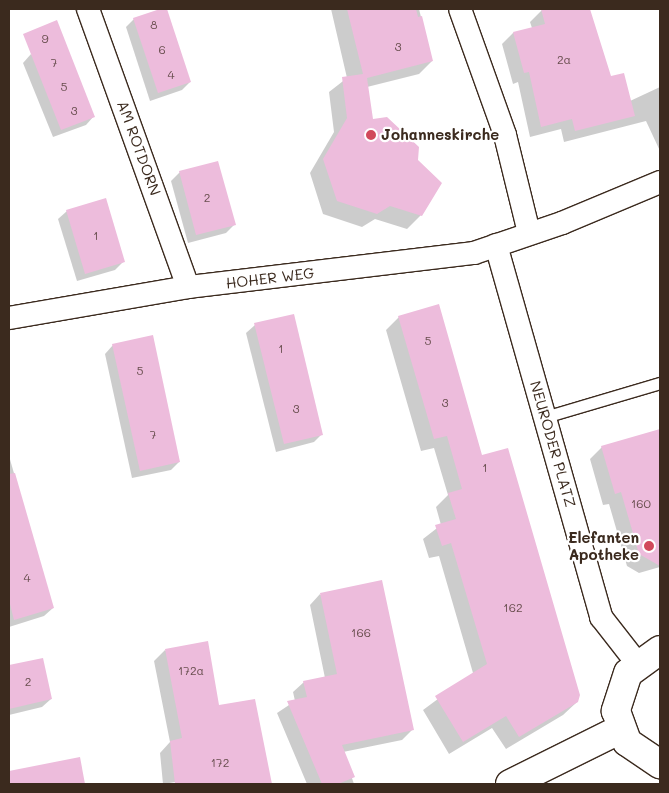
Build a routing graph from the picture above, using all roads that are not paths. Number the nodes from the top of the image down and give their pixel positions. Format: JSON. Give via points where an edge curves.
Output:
{"nodes":[{"id":1,"x":88,"y":9,"type":"edge"},
{"id":2,"x":460,"y":9,"type":"edge"},
{"id":3,"x":660,"y":182,"type":"edge"},
{"id":4,"x":529,"y":233,"type":"junction"},
{"id":5,"x":496,"y":245,"type":"junction"},
{"id":6,"x":188,"y":288,"type":"junction"},
{"id":7,"x":9,"y":318,"type":"edge"},
{"id":8,"x":660,"y":383,"type":"edge"},
{"id":9,"x":545,"y":416,"type":"junction"},
{"id":10,"x":649,"y":657,"type":"edge"},
{"id":11,"x":620,"y":729,"type":"junction"},
{"id":12,"x":660,"y":764,"type":"edge"},
{"id":13,"x":510,"y":784,"type":"edge"}],
"edges":[{"from":1,"to":6,"type":"street","name":"AM ROTDORN"},
{"from":2,"to":4,"type":"street","via":[[505,134]]},
{"from":3,"to":4,"type":"street","name":"HOHER WEG"},
{"from":4,"to":5,"type":"street","name":"HOHER WEG"},
{"from":5,"to":6,"type":"street","name":"HOHER WEG","via":[[474,253]]},
{"from":5,"to":9,"type":"street","name":"NEURODER PLATZ"},
{"from":6,"to":7,"type":"street","name":"HOHER WEG"},
{"from":8,"to":9,"type":"lane"},
{"from":9,"to":10,"type":"street","name":"NEURODER PLATZ","via":[[601,616]]},
{"from":10,"to":11,"type":"main road","via":[[619,692]]},
{"from":11,"to":12,"type":"main road","via":[[637,752]]},
{"from":11,"to":13,"type":"main road"}]}
